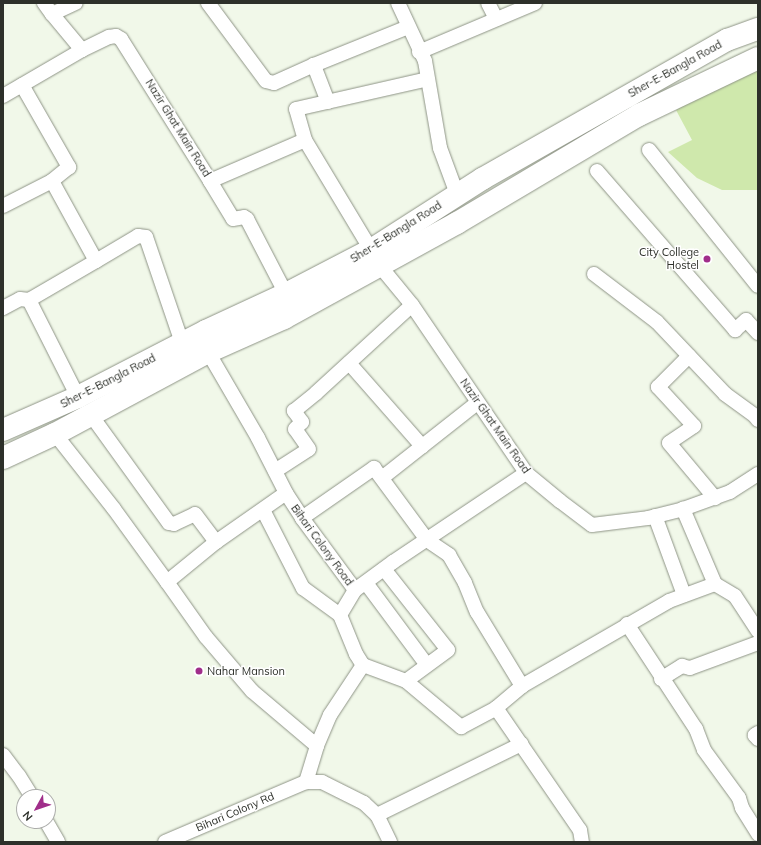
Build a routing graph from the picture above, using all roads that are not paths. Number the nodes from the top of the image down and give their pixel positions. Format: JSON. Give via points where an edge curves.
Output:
{"nodes":[{"id":1,"x":76,"y":3,"type":"edge"},
{"id":2,"x":208,"y":3,"type":"edge"},
{"id":3,"x":398,"y":3,"type":"edge"},
{"id":4,"x":488,"y":3,"type":"edge"},
{"id":5,"x":535,"y":3,"type":"edge"},
{"id":6,"x":48,"y":8,"type":"edge"},
{"id":7,"x":496,"y":19,"type":"junction"},
{"id":8,"x":408,"y":27,"type":"junction"},
{"id":9,"x":758,"y":29,"type":"edge"},
{"id":10,"x":82,"y":50,"type":"junction"},
{"id":11,"x":419,"y":52,"type":"junction"},
{"id":12,"x":758,"y":58,"type":"edge"},
{"id":13,"x":314,"y":65,"type":"junction"},
{"id":14,"x":428,"y":79,"type":"junction"},
{"id":15,"x":22,"y":85,"type":"junction"},
{"id":16,"x":629,"y":95,"type":"junction"},
{"id":17,"x":3,"y":96,"type":"edge"},
{"id":18,"x":328,"y":102,"type":"junction"},
{"id":19,"x":640,"y":115,"type":"junction"},
{"id":20,"x":305,"y":140,"type":"junction"},
{"id":21,"x":649,"y":150,"type":"dead end"},
{"id":22,"x":597,"y":171,"type":"dead end"},
{"id":23,"x":482,"y":179,"type":"junction"},
{"id":24,"x":52,"y":181,"type":"junction"},
{"id":25,"x":210,"y":181,"type":"junction"},
{"id":26,"x":457,"y":194,"type":"junction"},
{"id":27,"x":495,"y":201,"type":"junction"},
{"id":28,"x":3,"y":206,"type":"edge"},
{"id":29,"x":376,"y":258,"type":"junction"},
{"id":30,"x":96,"y":261,"type":"junction"},
{"id":31,"x":594,"y":274,"type":"dead end"},
{"id":32,"x":758,"y":286,"type":"edge"},
{"id":33,"x":286,"y":294,"type":"junction"},
{"id":34,"x":29,"y":300,"type":"junction"},
{"id":35,"x":412,"y":305,"type":"junction"},
{"id":36,"x":3,"y":308,"type":"edge"},
{"id":37,"x":758,"y":333,"type":"edge"},
{"id":38,"x":182,"y":343,"type":"junction"},
{"id":39,"x":208,"y":352,"type":"junction"},
{"id":40,"x":689,"y":356,"type":"junction"},
{"id":41,"x":349,"y":363,"type":"junction"},
{"id":42,"x":78,"y":397,"type":"junction"},
{"id":43,"x":477,"y":403,"type":"junction"},
{"id":44,"x":91,"y":415,"type":"junction"},
{"id":45,"x":758,"y":420,"type":"edge"},
{"id":46,"x":3,"y":430,"type":"edge"},
{"id":47,"x":55,"y":434,"type":"junction"},
{"id":48,"x":422,"y":446,"type":"junction"},
{"id":49,"x":3,"y":458,"type":"edge"},
{"id":50,"x":275,"y":472,"type":"junction"},
{"id":51,"x":526,"y":473,"type":"junction"},
{"id":52,"x":758,"y":474,"type":"edge"},
{"id":53,"x":382,"y":478,"type":"junction"},
{"id":54,"x":286,"y":493,"type":"junction"},
{"id":55,"x":715,"y":498,"type":"junction"},
{"id":56,"x":683,"y":509,"type":"junction"},
{"id":57,"x":263,"y":510,"type":"junction"},
{"id":58,"x":654,"y":516,"type":"junction"},
{"id":59,"x":302,"y":518,"type":"junction"},
{"id":60,"x":427,"y":540,"type":"junction"},
{"id":61,"x":216,"y":542,"type":"junction"},
{"id":62,"x":384,"y":569,"type":"junction"},
{"id":63,"x":167,"y":582,"type":"junction"},
{"id":64,"x":715,"y":584,"type":"junction"},
{"id":65,"x":361,"y":586,"type":"junction"},
{"id":66,"x":684,"y":595,"type":"junction"},
{"id":67,"x":340,"y":615,"type":"junction"},
{"id":68,"x":627,"y":624,"type":"junction"},
{"id":69,"x":758,"y":631,"type":"edge"},
{"id":70,"x":758,"y":642,"type":"edge"},
{"id":71,"x":363,"y":665,"type":"junction"},
{"id":72,"x":427,"y":665,"type":"junction"},
{"id":73,"x":662,"y":678,"type":"junction"},
{"id":74,"x":406,"y":681,"type":"junction"},
{"id":75,"x":522,"y":686,"type":"junction"},
{"id":76,"x":496,"y":708,"type":"junction"},
{"id":77,"x":758,"y":733,"type":"edge"},
{"id":78,"x":758,"y":739,"type":"edge"},
{"id":79,"x":521,"y":744,"type":"junction"},
{"id":80,"x":317,"y":746,"type":"junction"},
{"id":81,"x":3,"y":755,"type":"edge"},
{"id":82,"x":306,"y":782,"type":"junction"},
{"id":83,"x":27,"y":789,"type":"edge"},
{"id":84,"x":377,"y":815,"type":"junction"},
{"id":85,"x":51,"y":829,"type":"edge"},
{"id":86,"x":758,"y":834,"type":"edge"},
{"id":87,"x":58,"y":842,"type":"edge"},
{"id":88,"x":165,"y":842,"type":"edge"},
{"id":89,"x":390,"y":842,"type":"edge"},
{"id":90,"x":582,"y":842,"type":"edge"}],
"edges":[{"from":1,"to":6,"type":"street"},
{"from":2,"to":13,"type":"street","via":[[266,81],[274,83]]},
{"from":3,"to":8,"type":"street"},
{"from":4,"to":7,"type":"street"},
{"from":5,"to":7,"type":"street"},
{"from":6,"to":10,"type":"street"},
{"from":7,"to":11,"type":"street"},
{"from":8,"to":11,"type":"street"},
{"from":8,"to":13,"type":"street"},
{"from":9,"to":16,"type":"highway","name":"Sher-E-Bangla Road","via":[[727,40]]},
{"from":10,"to":15,"type":"street","name":"Nazir Ghat Main Road"},
{"from":10,"to":25,"type":"street","name":"Nazir Ghat Main Road","via":[[109,36],[121,39]]},
{"from":11,"to":14,"type":"street","via":[[425,61]]},
{"from":12,"to":19,"type":"highway","name":"Sher-E-Bangla Road"},
{"from":13,"to":18,"type":"street"},
{"from":14,"to":18,"type":"street"},
{"from":14,"to":26,"type":"street","via":[[440,148]]},
{"from":15,"to":17,"type":"street","name":"Nazir Ghat Main Road"},
{"from":15,"to":24,"type":"street","via":[[70,167]]},
{"from":16,"to":19,"type":"highway"},
{"from":16,"to":23,"type":"highway","name":"Sher-E-Bangla Road"},
{"from":18,"to":20,"type":"street","via":[[296,109]]},
{"from":19,"to":27,"type":"highway","name":"Sher-E-Bangla Road"},
{"from":20,"to":25,"type":"street","name":"Nazir Ghat Main Road"},
{"from":20,"to":29,"type":"street","name":"Nazir Ghat Main Road"},
{"from":21,"to":32,"type":"street"},
{"from":22,"to":37,"type":"street","via":[[735,330],[746,320]]},
{"from":23,"to":26,"type":"highway","name":"Sher-E-Bangla Road"},
{"from":23,"to":27,"type":"highway"},
{"from":24,"to":28,"type":"street"},
{"from":24,"to":30,"type":"street"},
{"from":25,"to":33,"type":"street","via":[[233,219],[247,219]]},
{"from":26,"to":29,"type":"highway","name":"Sher-E-Bangla Road"},
{"from":27,"to":29,"type":"highway","name":"Sher-E-Bangla Road"},
{"from":29,"to":33,"type":"highway","name":"Sher-E-Bangla Road"},
{"from":29,"to":35,"type":"street","name":"Nazir Ghat Main Road"},
{"from":29,"to":39,"type":"highway","name":"Sher-E-Bangla Road","via":[[284,318]]},
{"from":30,"to":34,"type":"street"},
{"from":30,"to":38,"type":"street","via":[[138,236],[146,237]]},
{"from":31,"to":40,"type":"street","via":[[657,322]]},
{"from":33,"to":38,"type":"highway","name":"Sher-E-Bangla Road"},
{"from":34,"to":36,"type":"street","via":[[20,299]]},
{"from":34,"to":42,"type":"street"},
{"from":35,"to":41,"type":"street"},
{"from":35,"to":43,"type":"street","name":"Nazir Ghat Main Road"},
{"from":38,"to":42,"type":"highway","name":"Sher-E-Bangla Road"},
{"from":39,"to":44,"type":"highway","name":"Sher-E-Bangla Road"},
{"from":39,"to":50,"type":"street","name":"Bihari Colony Road"},
{"from":40,"to":45,"type":"street","via":[[725,394]]},
{"from":40,"to":55,"type":"street","via":[[658,387],[694,426],[669,443]]},
{"from":41,"to":48,"type":"street"},
{"from":41,"to":50,"type":"street","via":[[294,411],[302,422],[294,429],[309,450]]},
{"from":42,"to":46,"type":"highway","name":"Sher-E-Bangla Road"},
{"from":43,"to":48,"type":"street"},
{"from":43,"to":51,"type":"street","name":"Nazir Ghat Main Road"},
{"from":44,"to":47,"type":"highway","name":"Sher-E-Bangla Road"},
{"from":44,"to":61,"type":"street","via":[[169,523],[174,524],[195,514]]},
{"from":47,"to":49,"type":"highway","name":"Sher-E-Bangla Road"},
{"from":47,"to":63,"type":"street"},
{"from":48,"to":53,"type":"street"},
{"from":50,"to":54,"type":"street","name":"Bihari Colony Road"},
{"from":51,"to":58,"type":"street","name":"Nazir Ghat Main Road","via":[[592,525]]},
{"from":51,"to":60,"type":"street"},
{"from":52,"to":55,"type":"street","name":"Nazir Ghat Main Road","via":[[730,492]]},
{"from":53,"to":59,"type":"street","via":[[374,468]]},
{"from":53,"to":60,"type":"street"},
{"from":54,"to":57,"type":"street"},
{"from":54,"to":59,"type":"street","name":"Bihari Colony Road"},
{"from":55,"to":56,"type":"street","name":"Nazir Ghat Main Road"},
{"from":56,"to":58,"type":"street","name":"Nazir Ghat Main Road"},
{"from":56,"to":64,"type":"street"},
{"from":57,"to":61,"type":"street"},
{"from":57,"to":67,"type":"street","via":[[303,588]]},
{"from":58,"to":66,"type":"street"},
{"from":59,"to":65,"type":"street","name":"Bihari Colony Road"},
{"from":60,"to":62,"type":"street"},
{"from":60,"to":75,"type":"street","via":[[449,556],[465,583],[477,612]]},
{"from":61,"to":63,"type":"street"},
{"from":62,"to":65,"type":"street"},
{"from":62,"to":72,"type":"street","via":[[448,650]]},
{"from":63,"to":80,"type":"street","via":[[206,637],[252,691]]},
{"from":64,"to":66,"type":"street"},
{"from":64,"to":69,"type":"street","via":[[735,596]]},
{"from":65,"to":67,"type":"street","name":"Bihari Colony Road"},
{"from":65,"to":72,"type":"street"},
{"from":66,"to":68,"type":"street"},
{"from":67,"to":71,"type":"street"},
{"from":68,"to":73,"type":"street"},
{"from":68,"to":75,"type":"street"},
{"from":70,"to":73,"type":"street","via":[[690,668],[682,666]]},
{"from":71,"to":74,"type":"street"},
{"from":71,"to":80,"type":"street","via":[[330,715]]},
{"from":72,"to":74,"type":"street"},
{"from":73,"to":86,"type":"street","via":[[696,729],[704,750],[739,798],[742,808]]},
{"from":74,"to":76,"type":"street","via":[[461,727]]},
{"from":75,"to":76,"type":"street"},
{"from":76,"to":79,"type":"street"},
{"from":77,"to":78,"type":"street","via":[[755,735]]},
{"from":79,"to":84,"type":"street"},
{"from":79,"to":90,"type":"street","via":[[580,830]]},
{"from":80,"to":82,"type":"street"},
{"from":81,"to":83,"type":"street"},
{"from":82,"to":84,"type":"street","via":[[322,782],[334,787],[364,803]]},
{"from":82,"to":88,"type":"street","name":"Bihari Colony Rd"},
{"from":84,"to":89,"type":"street"},
{"from":85,"to":87,"type":"street"}]}
